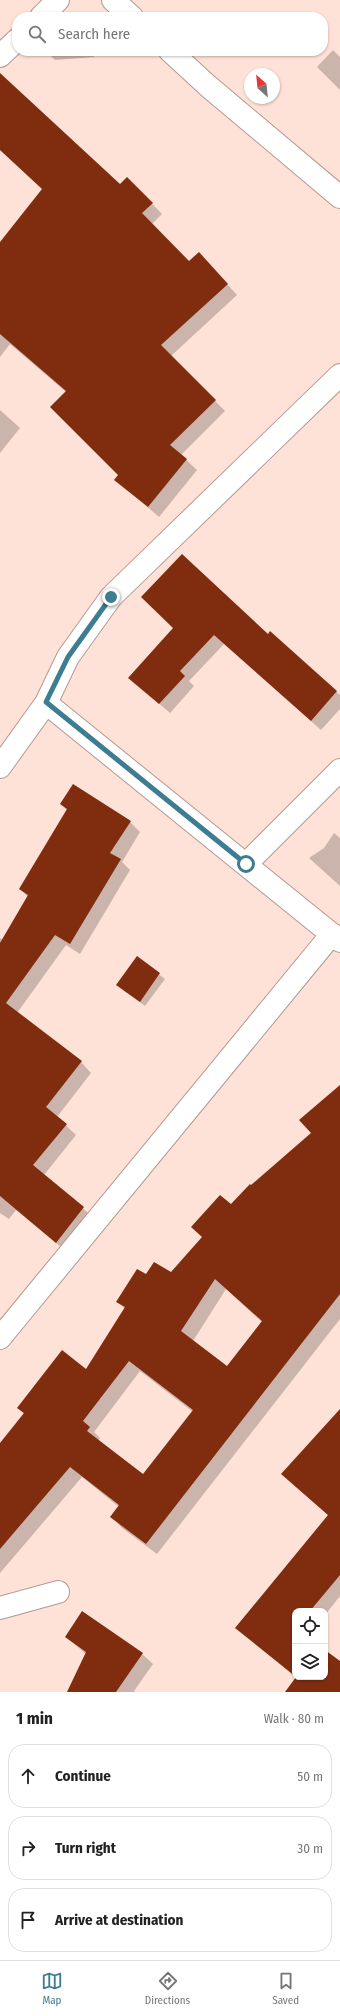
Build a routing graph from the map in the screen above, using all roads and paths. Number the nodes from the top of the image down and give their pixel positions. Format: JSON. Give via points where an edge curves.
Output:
{"nodes":[{"id":1,"x":58,"y":0,"type":"edge"},
{"id":2,"x":114,"y":0,"type":"edge"},
{"id":3,"x":46,"y":12,"type":"edge"},
{"id":4,"x":127,"y":12,"type":"edge"},
{"id":5,"x":12,"y":45,"type":"edge"},
{"id":6,"x":0,"y":56,"type":"edge"},
{"id":7,"x":176,"y":56,"type":"edge"},
{"id":8,"x":340,"y":197,"type":"edge"},
{"id":9,"x":340,"y":375,"type":"edge"},
{"id":10,"x":46,"y":702,"type":"junction"},
{"id":11,"x":0,"y":767,"type":"edge"},
{"id":12,"x":340,"y":770,"type":"edge"},
{"id":13,"x":246,"y":864,"type":"junction"},
{"id":14,"x":336,"y":938,"type":"edge"},
{"id":15,"x":0,"y":1338,"type":"edge"},
{"id":16,"x":58,"y":1592,"type":"dead end"},
{"id":17,"x":0,"y":1608,"type":"edge"}],
"edges":[{"from":1,"to":3,"type":"street"},
{"from":2,"to":4,"type":"street"},
{"from":5,"to":6,"type":"street"},
{"from":7,"to":8,"type":"street"},
{"from":9,"to":10,"type":"street","via":[[111,597],[68,657]]},
{"from":10,"to":11,"type":"street"},
{"from":10,"to":13,"type":"street"},
{"from":12,"to":13,"type":"street"},
{"from":13,"to":14,"type":"street"},
{"from":14,"to":15,"type":"street"},
{"from":16,"to":17,"type":"street"}]}
